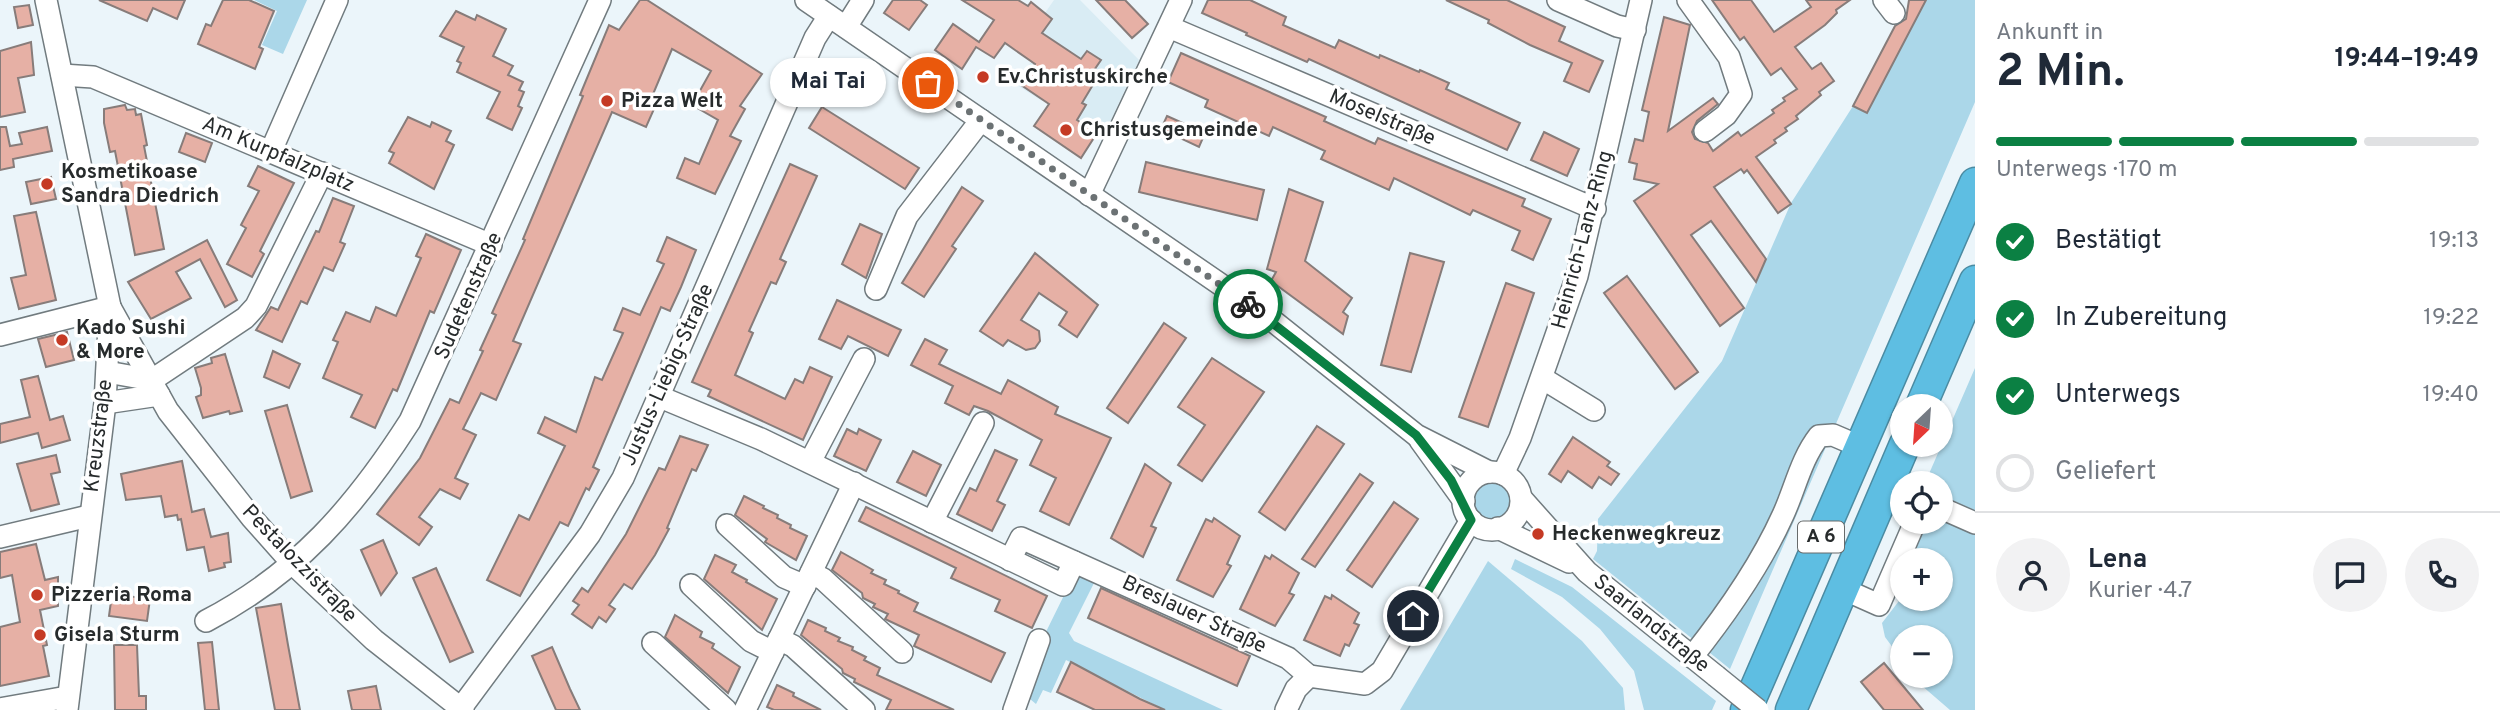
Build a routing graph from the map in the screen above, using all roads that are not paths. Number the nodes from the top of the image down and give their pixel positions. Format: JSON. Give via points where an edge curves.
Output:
{"nodes":[{"id":1,"x":46,"y":0,"type":"edge"},
{"id":2,"x":337,"y":0,"type":"edge"},
{"id":3,"x":600,"y":0,"type":"edge"},
{"id":4,"x":806,"y":0,"type":"edge"},
{"id":5,"x":863,"y":0,"type":"edge"},
{"id":6,"x":1558,"y":0,"type":"edge"},
{"id":7,"x":1641,"y":0,"type":"edge"},
{"id":8,"x":1688,"y":0,"type":"edge"},
{"id":9,"x":1180,"y":1,"type":"edge"},
{"id":10,"x":837,"y":21,"type":"junction"},
{"id":11,"x":1168,"y":27,"type":"junction"},
{"id":12,"x":1635,"y":30,"type":"junction"},
{"id":13,"x":62,"y":75,"type":"junction"},
{"id":14,"x":981,"y":120,"type":"junction"},
{"id":15,"x":1705,"y":131,"type":"dead end"},
{"id":16,"x":271,"y":151,"type":"junction"},
{"id":17,"x":322,"y":173,"type":"junction"},
{"id":18,"x":1975,"y":183,"type":"edge"},
{"id":19,"x":1089,"y":195,"type":"junction"},
{"id":20,"x":1595,"y":208,"type":"junction"},
{"id":21,"x":491,"y":245,"type":"junction"},
{"id":22,"x":1975,"y":281,"type":"edge"},
{"id":23,"x":876,"y":289,"type":"dead end"},
{"id":24,"x":110,"y":307,"type":"junction"},
{"id":25,"x":0,"y":335,"type":"edge"},
{"id":26,"x":864,"y":359,"type":"dead end"},
{"id":27,"x":107,"y":372,"type":"junction"},
{"id":28,"x":1542,"y":378,"type":"junction"},
{"id":29,"x":155,"y":387,"type":"junction"},
{"id":30,"x":1926,"y":394,"type":"edge"},
{"id":31,"x":660,"y":397,"type":"junction"},
{"id":32,"x":105,"y":403,"type":"junction"},
{"id":33,"x":1594,"y":411,"type":"dead end"},
{"id":34,"x":983,"y":423,"type":"dead end"},
{"id":35,"x":1416,"y":435,"type":"junction"},
{"id":36,"x":1861,"y":447,"type":"junction"},
{"id":37,"x":1899,"y":457,"type":"edge"},
{"id":38,"x":810,"y":462,"type":"junction"},
{"id":39,"x":1496,"y":473,"type":"junction"},
{"id":40,"x":854,"y":483,"type":"junction"},
{"id":41,"x":1521,"y":498,"type":"junction"},
{"id":42,"x":1467,"y":510,"type":"junction"},
{"id":43,"x":1953,"y":513,"type":"edge"},
{"id":44,"x":89,"y":516,"type":"junction"},
{"id":45,"x":932,"y":522,"type":"junction"},
{"id":46,"x":1975,"y":523,"type":"edge"},
{"id":47,"x":727,"y":524,"type":"dead end"},
{"id":48,"x":1498,"y":528,"type":"junction"},
{"id":49,"x":1910,"y":534,"type":"edge"},
{"id":50,"x":0,"y":537,"type":"edge"},
{"id":51,"x":292,"y":563,"type":"junction"},
{"id":52,"x":1587,"y":572,"type":"junction"},
{"id":53,"x":808,"y":580,"type":"junction"},
{"id":54,"x":691,"y":585,"type":"dead end"},
{"id":55,"x":1843,"y":589,"type":"junction"},
{"id":56,"x":206,"y":621,"type":"dead end"},
{"id":57,"x":1039,"y":640,"type":"dead end"},
{"id":58,"x":653,"y":643,"type":"dead end"},
{"id":59,"x":776,"y":646,"type":"junction"},
{"id":60,"x":902,"y":652,"type":"dead end"},
{"id":61,"x":1692,"y":657,"type":"junction"},
{"id":62,"x":1309,"y":676,"type":"junction"},
{"id":63,"x":67,"y":703,"type":"edge"},
{"id":64,"x":752,"y":707,"type":"edge"},
{"id":65,"x":1020,"y":708,"type":"edge"},
{"id":66,"x":0,"y":709,"type":"edge"},
{"id":67,"x":462,"y":709,"type":"edge"},
{"id":68,"x":726,"y":710,"type":"edge"},
{"id":69,"x":863,"y":710,"type":"edge"},
{"id":70,"x":1286,"y":710,"type":"edge"},
{"id":71,"x":1746,"y":710,"type":"edge"},
{"id":72,"x":1758,"y":710,"type":"edge"},
{"id":73,"x":1791,"y":710,"type":"edge"}],
"edges":[{"from":1,"to":13,"type":"street","name":"Kreuzstraße"},
{"from":2,"to":16,"type":"street"},
{"from":3,"to":21,"type":"street","name":"Sudetenstraße"},
{"from":4,"to":10,"type":"street"},
{"from":5,"to":10,"type":"street","name":"Justus-Liebig-Straße"},
{"from":6,"to":12,"type":"street"},
{"from":7,"to":12,"type":"street","name":"Heinrich-Lanz-Ring"},
{"from":8,"to":15,"type":"street","via":[[1730,57],[1741,94],[1726,115]]},
{"from":9,"to":11,"type":"street"},
{"from":10,"to":14,"type":"street"},
{"from":10,"to":31,"type":"street","name":"Justus-Liebig-Straße","via":[[815,38]]},
{"from":11,"to":19,"type":"street"},
{"from":11,"to":20,"type":"street","name":"Moselstraße"},
{"from":12,"to":20,"type":"street","name":"Heinrich-Lanz-Ring"},
{"from":13,"to":16,"type":"street","name":"Am Kurpfalzplatz","via":[[93,77]]},
{"from":13,"to":24,"type":"street","name":"Kreuzstraße"},
{"from":14,"to":19,"type":"street"},
{"from":14,"to":23,"type":"street","via":[[907,216]]},
{"from":16,"to":17,"type":"street","name":"Am Kurpfalzplatz"},
{"from":17,"to":21,"type":"street","name":"Am Kurpfalzplatz"},
{"from":17,"to":29,"type":"street","via":[[256,306]]},
{"from":18,"to":36,"type":"highway","number":"A 6"},
{"from":19,"to":35,"type":"street","via":[[1268,317]]},
{"from":20,"to":28,"type":"street","name":"Heinrich-Lanz-Ring"},
{"from":21,"to":51,"type":"street","name":"Sudetenstraße","via":[[410,421],[378,471],[327,533]]},
{"from":22,"to":30,"type":"highway"},
{"from":24,"to":25,"type":"street"},
{"from":24,"to":27,"type":"street","name":"Kreuzstraße"},
{"from":24,"to":29,"type":"street","name":"Pestalozzistraße"},
{"from":26,"to":38,"type":"street"},
{"from":27,"to":29,"type":"street"},
{"from":27,"to":32,"type":"street","name":"Kreuzstraße"},
{"from":28,"to":33,"type":"street"},
{"from":28,"to":39,"type":"street","name":"Heinrich-Lanz-Ring"},
{"from":29,"to":32,"type":"street"},
{"from":29,"to":51,"type":"street","name":"Pestalozzistraße","via":[[207,463]]},
{"from":31,"to":38,"type":"street","name":"Breslauer Straße"},
{"from":31,"to":67,"type":"street","name":"Justus-Liebig-Straße","via":[[623,478],[590,534]]},
{"from":32,"to":44,"type":"street","name":"Kreuzstraße"},
{"from":34,"to":45,"type":"street"},
{"from":35,"to":39,"type":"street"},
{"from":35,"to":42,"type":"street"},
{"from":36,"to":61,"type":"street","via":[[1833,435],[1819,436],[1759,561]]},
{"from":36,"to":71,"type":"highway","number":"A 6"},
{"from":37,"to":55,"type":"highway","number":"A 6"},
{"from":38,"to":40,"type":"street","name":"Breslauer Straße"},
{"from":39,"to":41,"type":"street","via":[[1515,484]]},
{"from":39,"to":42,"type":"street","via":[[1471,481]]},
{"from":40,"to":45,"type":"street","name":"Breslauer Straße"},
{"from":40,"to":53,"type":"street"},
{"from":41,"to":48,"type":"street","via":[[1515,517]]},
{"from":41,"to":52,"type":"street","name":"Saarlandstraße"},
{"from":42,"to":48,"type":"street","via":[[1482,527]]},
{"from":42,"to":62,"type":"street","via":[[1382,671],[1365,684]]},
{"from":43,"to":46,"type":"street"},
{"from":44,"to":50,"type":"street"},
{"from":44,"to":63,"type":"street","name":"Kreuzstraße"},
{"from":45,"to":62,"type":"street","name":"Breslauer Straße","via":[[1063,585],[1073,562],[1289,658]]},
{"from":47,"to":53,"type":"street","via":[[784,576]]},
{"from":48,"to":52,"type":"street","name":"Saarlandstraße"},
{"from":49,"to":55,"type":"street","via":[[1879,605]]},
{"from":51,"to":56,"type":"street","name":"Sudetenstraße","via":[[248,600]]},
{"from":51,"to":67,"type":"street","name":"Pestalozzistraße","via":[[374,640]]},
{"from":52,"to":61,"type":"street","name":"Saarlandstraße"},
{"from":53,"to":59,"type":"street"},
{"from":53,"to":60,"type":"street","via":[[823,579]]},
{"from":54,"to":59,"type":"street","via":[[751,641]]},
{"from":55,"to":73,"type":"highway","number":"A 6"},
{"from":57,"to":65,"type":"street"},
{"from":58,"to":68,"type":"street"},
{"from":59,"to":64,"type":"street"},
{"from":59,"to":69,"type":"street","via":[[793,646]]},
{"from":61,"to":72,"type":"street","name":"Saarlandstraße","bridge":true},
{"from":62,"to":70,"type":"street"},
{"from":63,"to":66,"type":"street"}]}
